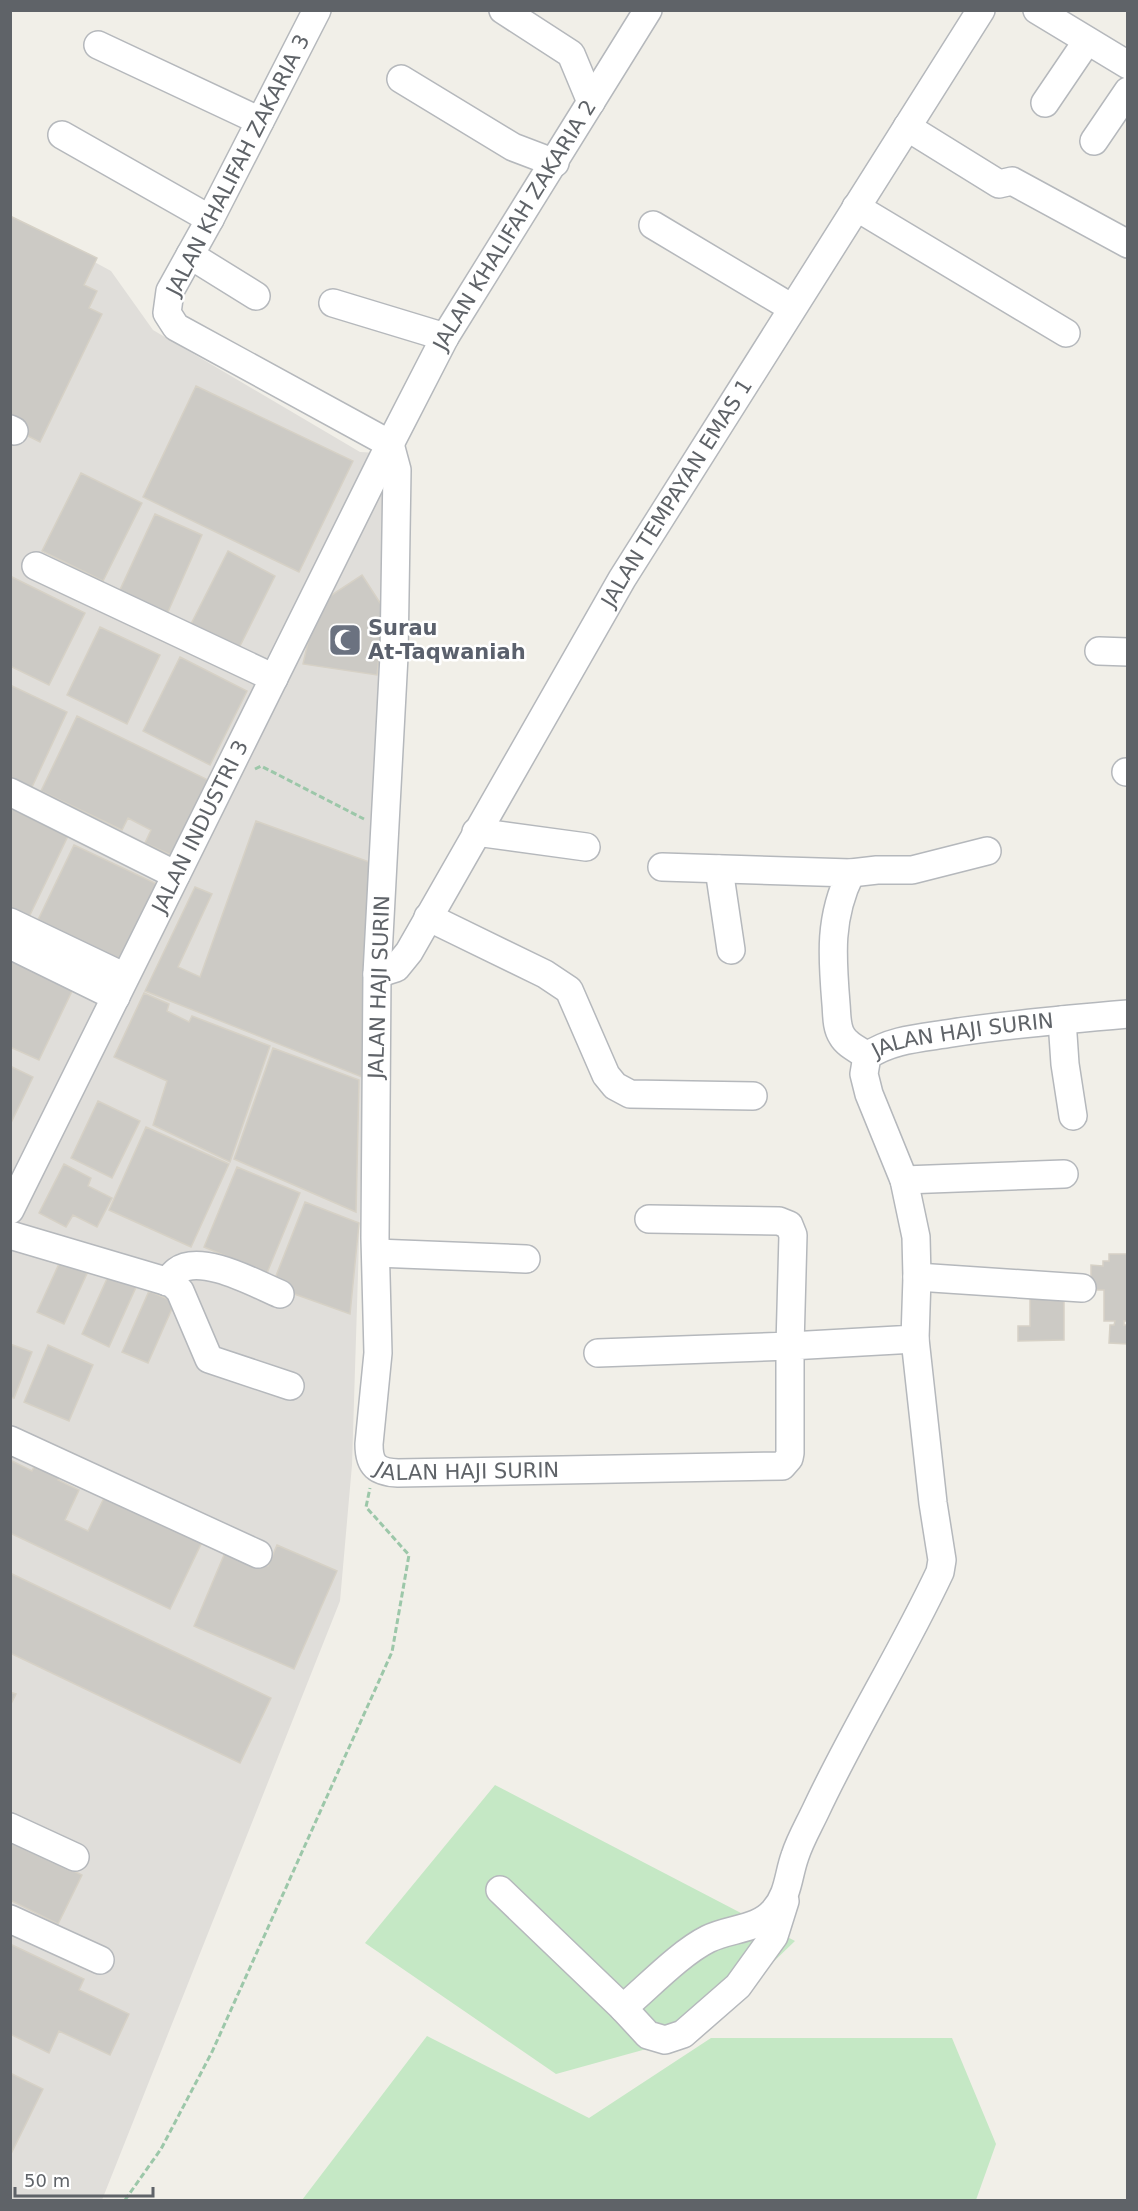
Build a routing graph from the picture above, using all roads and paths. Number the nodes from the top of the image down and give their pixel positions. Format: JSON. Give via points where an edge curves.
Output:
{"nodes":[{"id":1,"x":317,"y":10,"type":"edge"},
{"id":2,"x":503,"y":10,"type":"edge"},
{"id":3,"x":648,"y":10,"type":"edge"},
{"id":4,"x":981,"y":10,"type":"edge"},
{"id":5,"x":1037,"y":10,"type":"edge"},
{"id":6,"x":1087,"y":41,"type":"junction"},
{"id":7,"x":98,"y":45,"type":"dead end"},
{"id":8,"x":571,"y":54,"type":"junction"},
{"id":9,"x":620,"y":56,"type":"junction"},
{"id":10,"x":1128,"y":65,"type":"edge"},
{"id":11,"x":401,"y":79,"type":"dead end"},
{"id":12,"x":1128,"y":91,"type":"edge"},
{"id":13,"x":591,"y":102,"type":"junction"},
{"id":14,"x":1045,"y":103,"type":"dead end"},
{"id":15,"x":260,"y":121,"type":"junction"},
{"id":16,"x":907,"y":127,"type":"junction"},
{"id":17,"x":62,"y":135,"type":"dead end"},
{"id":18,"x":1094,"y":141,"type":"dead end"},
{"id":19,"x":555,"y":163,"type":"junction"},
{"id":20,"x":856,"y":207,"type":"junction"},
{"id":21,"x":210,"y":219,"type":"junction"},
{"id":22,"x":653,"y":225,"type":"dead end"},
{"id":23,"x":1128,"y":244,"type":"edge"},
{"id":24,"x":190,"y":255,"type":"junction"},
{"id":25,"x":256,"y":296,"type":"dead end"},
{"id":26,"x":333,"y":303,"type":"dead end"},
{"id":27,"x":792,"y":308,"type":"junction"},
{"id":28,"x":1066,"y":333,"type":"dead end"},
{"id":29,"x":445,"y":337,"type":"junction"},
{"id":30,"x":390,"y":444,"type":"junction"},
{"id":31,"x":36,"y":566,"type":"dead end"},
{"id":32,"x":1099,"y":651,"type":"dead end"},
{"id":33,"x":1128,"y":652,"type":"edge"},
{"id":34,"x":274,"y":678,"type":"junction"},
{"id":35,"x":250,"y":771,"type":"dead end"},
{"id":36,"x":10,"y":792,"type":"edge"},
{"id":37,"x":385,"y":829,"type":"junction"},
{"id":38,"x":477,"y":832,"type":"junction"},
{"id":39,"x":586,"y":847,"type":"dead end"},
{"id":40,"x":987,"y":851,"type":"dead end"},
{"id":41,"x":662,"y":867,"type":"dead end"},
{"id":42,"x":719,"y":869,"type":"junction"},
{"id":43,"x":851,"y":873,"type":"junction"},
{"id":44,"x":176,"y":875,"type":"junction"},
{"id":45,"x":428,"y":917,"type":"junction"},
{"id":46,"x":10,"y":922,"type":"edge"},
{"id":47,"x":10,"y":945,"type":"edge"},
{"id":48,"x":731,"y":950,"type":"dead end"},
{"id":49,"x":377,"y":974,"type":"junction"},
{"id":50,"x":121,"y":987,"type":"junction"},
{"id":51,"x":1128,"y":1014,"type":"edge"},
{"id":52,"x":1062,"y":1020,"type":"junction"},
{"id":53,"x":867,"y":1056,"type":"junction"},
{"id":54,"x":753,"y":1096,"type":"dead end"},
{"id":55,"x":1073,"y":1116,"type":"dead end"},
{"id":56,"x":20,"y":1169,"type":"edge"},
{"id":57,"x":1064,"y":1173,"type":"dead end"},
{"id":58,"x":904,"y":1179,"type":"junction"},
{"id":59,"x":10,"y":1210,"type":"edge"},
{"id":60,"x":649,"y":1219,"type":"dead end"},
{"id":61,"x":10,"y":1235,"type":"edge"},
{"id":62,"x":376,"y":1252,"type":"junction"},
{"id":63,"x":526,"y":1259,"type":"dead end"},
{"id":64,"x":917,"y":1277,"type":"junction"},
{"id":65,"x":167,"y":1282,"type":"junction"},
{"id":66,"x":1082,"y":1288,"type":"dead end"},
{"id":67,"x":280,"y":1294,"type":"dead end"},
{"id":68,"x":915,"y":1339,"type":"junction"},
{"id":69,"x":790,"y":1346,"type":"junction"},
{"id":70,"x":598,"y":1353,"type":"dead end"},
{"id":71,"x":290,"y":1386,"type":"dead end"},
{"id":72,"x":10,"y":1440,"type":"edge"},
{"id":73,"x":374,"y":1466,"type":"junction"},
{"id":74,"x":258,"y":1554,"type":"dead end"},
{"id":75,"x":10,"y":1827,"type":"edge"},
{"id":76,"x":75,"y":1857,"type":"dead end"},
{"id":77,"x":790,"y":1883,"type":"junction"},
{"id":78,"x":500,"y":1890,"type":"dead end"},
{"id":79,"x":10,"y":1919,"type":"edge"},
{"id":80,"x":100,"y":1960,"type":"dead end"},
{"id":81,"x":623,"y":2008,"type":"junction"},
{"id":82,"x":125,"y":2200,"type":"edge"}],
"edges":[{"from":1,"to":15,"type":"street","name":"JALAN KHALIFAH ZAKARIA 3"},
{"from":2,"to":8,"type":"street"},
{"from":3,"to":9,"type":"street","name":"JALAN KHALIFAH ZAKARIA 2"},
{"from":4,"to":16,"type":"street","name":"JALAN TEMPAYAN EMAS 1"},
{"from":5,"to":6,"type":"street"},
{"from":6,"to":10,"type":"street"},
{"from":6,"to":14,"type":"street"},
{"from":7,"to":15,"type":"street"},
{"from":8,"to":9,"type":"street"},
{"from":8,"to":13,"type":"street"},
{"from":9,"to":13,"type":"street","name":"JALAN KHALIFAH ZAKARIA 2"},
{"from":11,"to":19,"type":"street","via":[[513,147]]},
{"from":12,"to":18,"type":"street"},
{"from":13,"to":19,"type":"street","name":"JALAN KHALIFAH ZAKARIA 2"},
{"from":15,"to":21,"type":"street","name":"JALAN KHALIFAH ZAKARIA 3"},
{"from":16,"to":20,"type":"street","name":"JALAN TEMPAYAN EMAS 1"},
{"from":16,"to":23,"type":"street","via":[[999,184],[1012,181]]},
{"from":17,"to":21,"type":"street"},
{"from":19,"to":29,"type":"street","name":"JALAN KHALIFAH ZAKARIA 2"},
{"from":20,"to":27,"type":"street","name":"JALAN TEMPAYAN EMAS 1"},
{"from":20,"to":28,"type":"street"},
{"from":21,"to":24,"type":"street","name":"JALAN KHALIFAH ZAKARIA 3"},
{"from":22,"to":27,"type":"street"},
{"from":24,"to":25,"type":"street"},
{"from":24,"to":30,"type":"street","name":"JALAN KHALIFAH ZAKARIA 3","via":[[167,301],[167,313],[176,327]]},
{"from":26,"to":29,"type":"street"},
{"from":27,"to":38,"type":"street","name":"JALAN TEMPAYAN EMAS 1","via":[[622,579]]},
{"from":29,"to":30,"type":"street","name":"JALAN KHALIFAH ZAKARIA 2"},
{"from":30,"to":34,"type":"street","name":"JALAN INDUSTRI 3"},
{"from":30,"to":37,"type":"street","name":"JALAN HAJI SURIN","via":[[397,470]]},
{"from":31,"to":34,"type":"street"},
{"from":32,"to":33,"type":"street"},
{"from":34,"to":44,"type":"street","name":"JALAN INDUSTRI 3"},
{"from":35,"to":37,"type":"path","via":[[261,766]]},
{"from":36,"to":44,"type":"street"},
{"from":37,"to":49,"type":"street","name":"JALAN HAJI SURIN"},
{"from":38,"to":39,"type":"street"},
{"from":38,"to":45,"type":"street","name":"JALAN TEMPAYAN EMAS 1"},
{"from":40,"to":43,"type":"street","via":[[912,870]]},
{"from":41,"to":42,"type":"street"},
{"from":42,"to":43,"type":"street"},
{"from":42,"to":48,"type":"street"},
{"from":43,"to":53,"type":"street","via":[[836,914],[834,986],[842,1036]]},
{"from":44,"to":50,"type":"street","name":"JALAN INDUSTRI 3"},
{"from":45,"to":49,"type":"street","name":"JALAN TEMPAYAN EMAS 1","via":[[400,965]]},
{"from":45,"to":54,"type":"street","via":[[545,974],[569,990],[598,1060],[615,1086],[630,1094]]},
{"from":46,"to":50,"type":"street"},
{"from":47,"to":50,"type":"street"},
{"from":49,"to":62,"type":"street","name":"JALAN HAJI SURIN"},
{"from":50,"to":56,"type":"street","name":"JALAN INDUSTRI 3"},
{"from":51,"to":52,"type":"street","name":"JALAN HAJI SURIN"},
{"from":52,"to":53,"type":"street","name":"JALAN HAJI SURIN","via":[[899,1041]]},
{"from":52,"to":55,"type":"street"},
{"from":53,"to":58,"type":"street","name":"JALAN HAJI SURIN","via":[[864,1074],[869,1094]]},
{"from":56,"to":59,"type":"street","name":"JALAN INDUSTRI 3"},
{"from":57,"to":58,"type":"street"},
{"from":58,"to":64,"type":"street","name":"JALAN HAJI SURIN","via":[[916,1237]]},
{"from":60,"to":69,"type":"street","via":[[779,1221],[789,1225],[793,1235]]},
{"from":61,"to":65,"type":"street"},
{"from":62,"to":63,"type":"street"},
{"from":62,"to":73,"type":"street","name":"JALAN HAJI SURIN","via":[[378,1353],[369,1456]]},
{"from":64,"to":66,"type":"street"},
{"from":64,"to":68,"type":"street","name":"JALAN HAJI SURIN"},
{"from":65,"to":67,"type":"street","via":[[177,1270],[209,1266]]},
{"from":65,"to":71,"type":"street","via":[[180,1291],[209,1359]]},
{"from":68,"to":69,"type":"street"},
{"from":68,"to":77,"type":"street","name":"JALAN HAJI SURIN","via":[[942,1560],[940,1572],[818,1807],[795,1857]]},
{"from":69,"to":70,"type":"street"},
{"from":69,"to":73,"type":"street","name":"JALAN HAJI SURIN","via":[[790,1453],[782,1466],[398,1473]]},
{"from":72,"to":74,"type":"street"},
{"from":73,"to":82,"type":"path","via":[[366,1507],[409,1555],[392,1652],[212,2052],[161,2149]]},
{"from":75,"to":76,"type":"street"},
{"from":77,"to":81,"type":"street","via":[[775,1910],[765,1919],[708,1939]]},
{"from":77,"to":81,"type":"street","via":[[774,1936],[756,1964],[738,1986],[683,2034],[657,2039],[648,2035]]},
{"from":78,"to":81,"type":"street"},
{"from":79,"to":80,"type":"street"}]}
